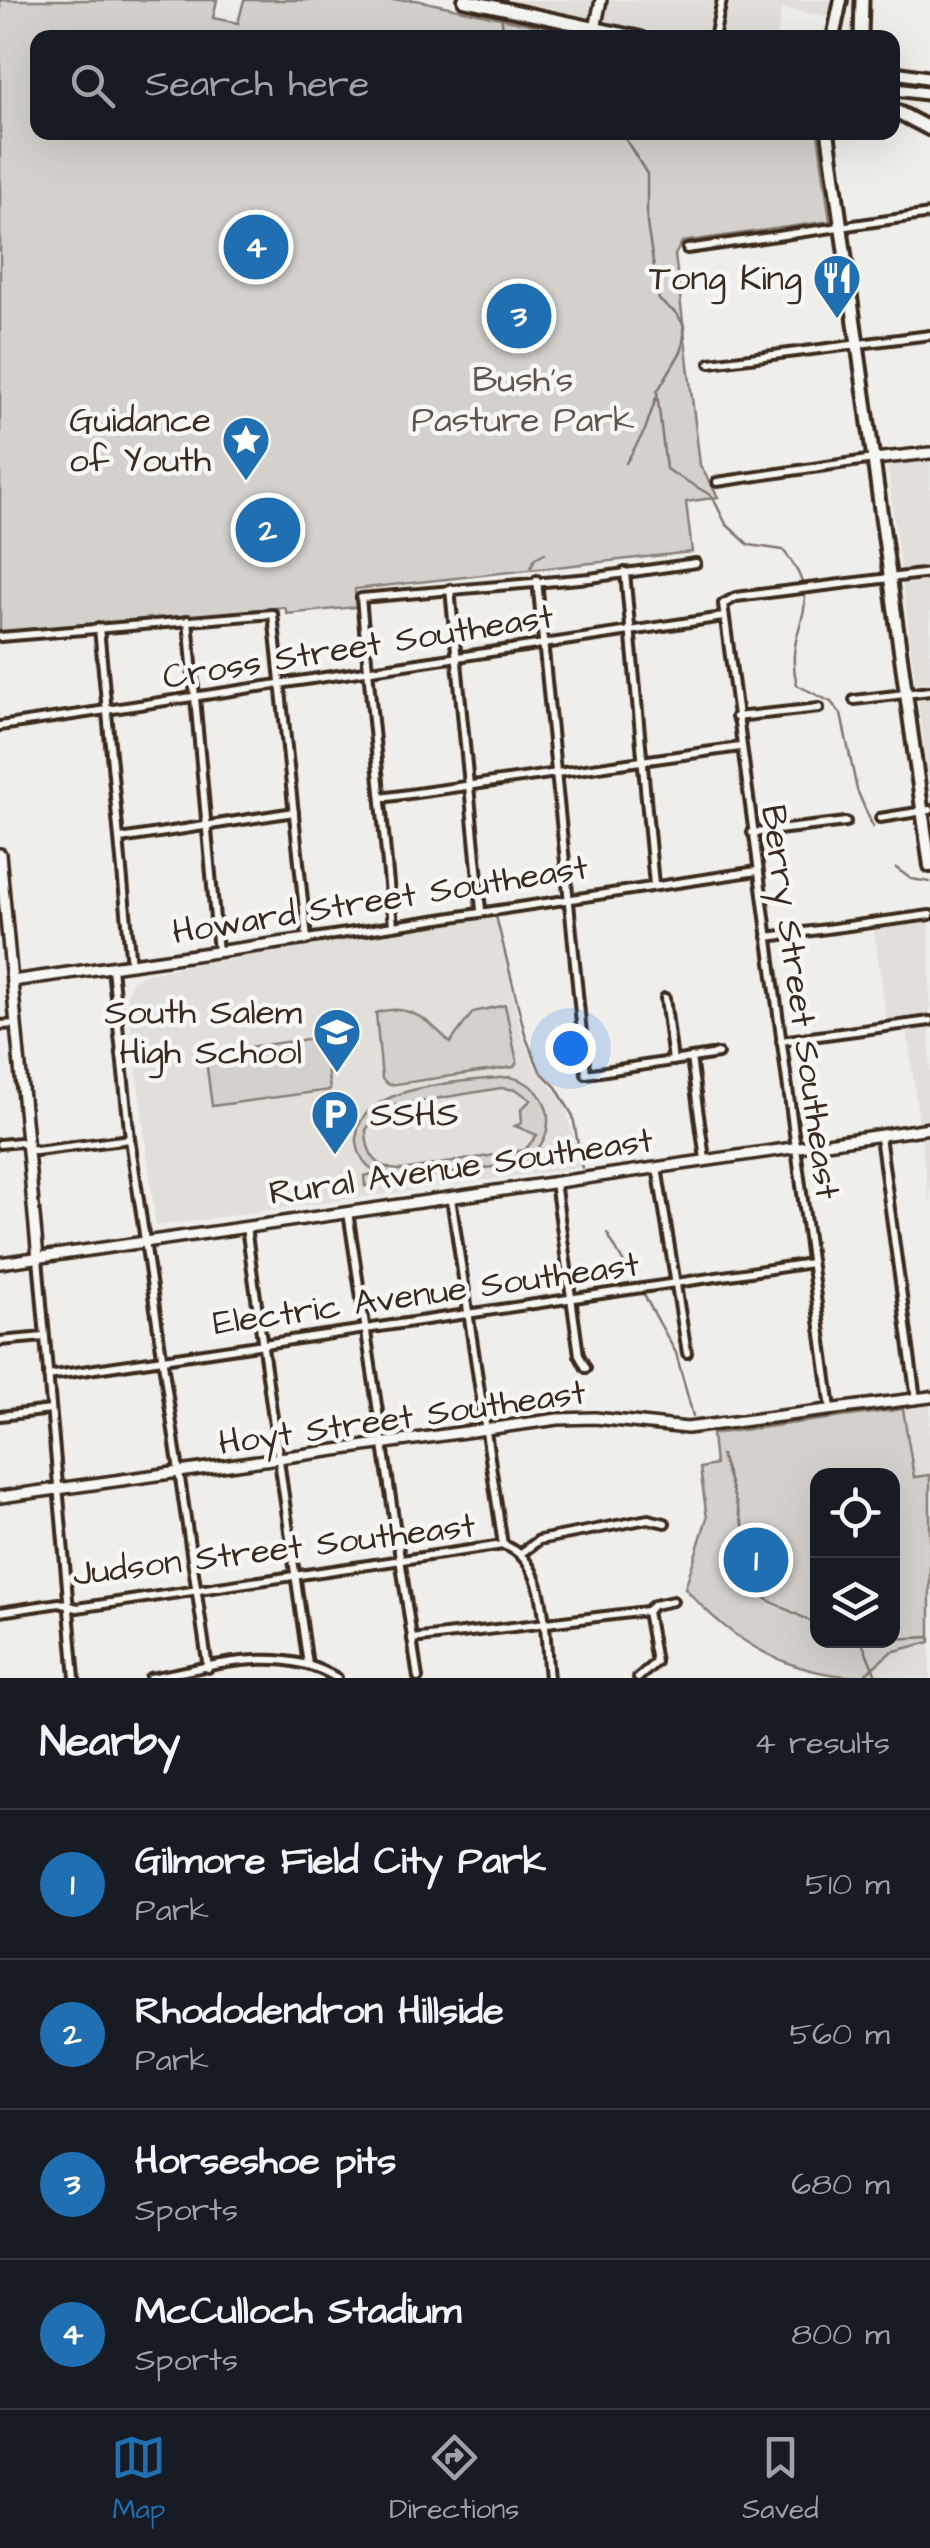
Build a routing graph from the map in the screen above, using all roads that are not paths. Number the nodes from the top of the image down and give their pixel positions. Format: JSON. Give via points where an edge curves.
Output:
{"nodes":[{"id":1,"x":464,"y":0,"type":"edge"},
{"id":2,"x":601,"y":0,"type":"edge"},
{"id":3,"x":722,"y":0,"type":"edge"},
{"id":4,"x":841,"y":0,"type":"edge"},
{"id":5,"x":862,"y":0,"type":"edge"},
{"id":6,"x":595,"y":29,"type":"junction"},
{"id":7,"x":600,"y":30,"type":"edge"},
{"id":8,"x":716,"y":30,"type":"edge"},
{"id":9,"x":835,"y":30,"type":"edge"},
{"id":10,"x":861,"y":30,"type":"edge"},
{"id":11,"x":900,"y":73,"type":"edge"},
{"id":12,"x":930,"y":78,"type":"edge"},
{"id":13,"x":900,"y":90,"type":"edge"},
{"id":14,"x":930,"y":94,"type":"edge"},
{"id":15,"x":900,"y":113,"type":"edge"},
{"id":16,"x":930,"y":129,"type":"edge"},
{"id":17,"x":829,"y":140,"type":"edge"},
{"id":18,"x":930,"y":214,"type":"edge"},
{"id":19,"x":841,"y":229,"type":"junction"},
{"id":20,"x":687,"y":249,"type":"dead end"},
{"id":21,"x":930,"y":334,"type":"edge"},
{"id":22,"x":858,"y":344,"type":"junction"},
{"id":23,"x":710,"y":363,"type":"dead end"},
{"id":24,"x":930,"y":453,"type":"edge"},
{"id":25,"x":874,"y":459,"type":"junction"},
{"id":26,"x":716,"y":482,"type":"dead end"},
{"id":27,"x":696,"y":563,"type":"dead end"},
{"id":28,"x":626,"y":572,"type":"junction"},
{"id":29,"x":930,"y":573,"type":"edge"},
{"id":30,"x":890,"y":578,"type":"junction"},
{"id":31,"x":537,"y":580,"type":"junction"},
{"id":32,"x":450,"y":589,"type":"junction"},
{"id":33,"x":723,"y":617,"type":"junction"},
{"id":34,"x":188,"y":620,"type":"junction"},
{"id":35,"x":99,"y":628,"type":"junction"},
{"id":36,"x":630,"y":631,"type":"junction"},
{"id":37,"x":0,"y":637,"type":"edge"},
{"id":38,"x":544,"y":644,"type":"junction"},
{"id":39,"x":457,"y":657,"type":"junction"},
{"id":40,"x":369,"y":670,"type":"junction"},
{"id":41,"x":282,"y":684,"type":"junction"},
{"id":42,"x":930,"y":691,"type":"edge"},
{"id":43,"x":906,"y":694,"type":"junction"},
{"id":44,"x":194,"y":696,"type":"junction"},
{"id":45,"x":854,"y":700,"type":"dead end"},
{"id":46,"x":819,"y":708,"type":"dead end"},
{"id":47,"x":107,"y":710,"type":"junction"},
{"id":48,"x":736,"y":717,"type":"junction"},
{"id":49,"x":0,"y":726,"type":"edge"},
{"id":50,"x":740,"y":747,"type":"junction"},
{"id":51,"x":643,"y":760,"type":"junction"},
{"id":52,"x":556,"y":773,"type":"junction"},
{"id":53,"x":468,"y":785,"type":"junction"},
{"id":54,"x":381,"y":798,"type":"junction"},
{"id":55,"x":926,"y":811,"type":"edge"},
{"id":56,"x":294,"y":812,"type":"junction"},
{"id":57,"x":880,"y":818,"type":"dead end"},
{"id":58,"x":846,"y":822,"type":"dead end"},
{"id":59,"x":207,"y":826,"type":"junction"},
{"id":60,"x":752,"y":833,"type":"junction"},
{"id":61,"x":120,"y":839,"type":"junction"},
{"id":62,"x":0,"y":854,"type":"edge"},
{"id":63,"x":930,"y":866,"type":"edge"},
{"id":64,"x":757,"y":871,"type":"junction"},
{"id":65,"x":654,"y":886,"type":"junction"},
{"id":66,"x":567,"y":898,"type":"junction"},
{"id":67,"x":481,"y":910,"type":"junction"},
{"id":68,"x":930,"y":915,"type":"edge"},
{"id":69,"x":393,"y":925,"type":"junction"},
{"id":70,"x":766,"y":937,"type":"junction"},
{"id":71,"x":306,"y":939,"type":"junction"},
{"id":72,"x":218,"y":954,"type":"junction"},
{"id":73,"x":131,"y":966,"type":"junction"},
{"id":74,"x":112,"y":968,"type":"junction"},
{"id":75,"x":12,"y":982,"type":"junction"},
{"id":76,"x":665,"y":998,"type":"dead end"},
{"id":77,"x":930,"y":1021,"type":"edge"},
{"id":78,"x":16,"y":1024,"type":"junction"},
{"id":79,"x":0,"y":1025,"type":"edge"},
{"id":80,"x":781,"y":1041,"type":"junction"},
{"id":81,"x":718,"y":1054,"type":"dead end"},
{"id":82,"x":691,"y":1058,"type":"junction"},
{"id":83,"x":673,"y":1061,"type":"junction"},
{"id":84,"x":930,"y":1128,"type":"edge"},
{"id":85,"x":880,"y":1134,"type":"junction"},
{"id":86,"x":130,"y":1139,"type":"junction"},
{"id":87,"x":0,"y":1144,"type":"edge"},
{"id":88,"x":27,"y":1146,"type":"junction"},
{"id":89,"x":795,"y":1146,"type":"junction"},
{"id":90,"x":704,"y":1159,"type":"junction"},
{"id":91,"x":656,"y":1166,"type":"junction"},
{"id":92,"x":554,"y":1182,"type":"junction"},
{"id":93,"x":451,"y":1196,"type":"junction"},
{"id":94,"x":348,"y":1212,"type":"junction"},
{"id":95,"x":246,"y":1227,"type":"junction"},
{"id":96,"x":145,"y":1242,"type":"junction"},
{"id":97,"x":38,"y":1258,"type":"junction"},
{"id":98,"x":0,"y":1263,"type":"edge"},
{"id":99,"x":812,"y":1263,"type":"junction"},
{"id":100,"x":673,"y":1283,"type":"junction"},
{"id":101,"x":571,"y":1298,"type":"junction"},
{"id":102,"x":469,"y":1313,"type":"junction"},
{"id":103,"x":367,"y":1328,"type":"junction"},
{"id":104,"x":44,"y":1337,"type":"junction"},
{"id":105,"x":0,"y":1342,"type":"edge"},
{"id":106,"x":263,"y":1343,"type":"junction"},
{"id":107,"x":686,"y":1353,"type":"dead end"},
{"id":108,"x":162,"y":1358,"type":"junction"},
{"id":109,"x":586,"y":1368,"type":"dead end"},
{"id":110,"x":48,"y":1376,"type":"junction"},
{"id":111,"x":930,"y":1397,"type":"edge"},
{"id":112,"x":916,"y":1399,"type":"junction"},
{"id":113,"x":51,"y":1410,"type":"junction"},
{"id":114,"x":831,"y":1410,"type":"junction"},
{"id":115,"x":0,"y":1416,"type":"edge"},
{"id":116,"x":486,"y":1430,"type":"junction"},
{"id":117,"x":384,"y":1445,"type":"junction"},
{"id":118,"x":282,"y":1460,"type":"junction"},
{"id":119,"x":179,"y":1476,"type":"junction"},
{"id":120,"x":59,"y":1489,"type":"junction"},
{"id":121,"x":0,"y":1497,"type":"edge"},
{"id":122,"x":665,"y":1523,"type":"dead end"},
{"id":123,"x":503,"y":1545,"type":"junction"},
{"id":124,"x":520,"y":1554,"type":"junction"},
{"id":125,"x":402,"y":1561,"type":"junction"},
{"id":126,"x":299,"y":1576,"type":"junction"},
{"id":127,"x":197,"y":1590,"type":"junction"},
{"id":128,"x":673,"y":1600,"type":"dead end"},
{"id":129,"x":68,"y":1606,"type":"junction"},
{"id":130,"x":647,"y":1611,"type":"junction"},
{"id":131,"x":0,"y":1612,"type":"edge"},
{"id":132,"x":542,"y":1623,"type":"junction"},
{"id":133,"x":412,"y":1639,"type":"junction"},
{"id":134,"x":308,"y":1665,"type":"junction"},
{"id":135,"x":208,"y":1668,"type":"junction"},
{"id":136,"x":76,"y":1678,"type":"edge"},
{"id":137,"x":150,"y":1678,"type":"edge"},
{"id":138,"x":337,"y":1678,"type":"edge"},
{"id":139,"x":418,"y":1678,"type":"edge"},
{"id":140,"x":548,"y":1678,"type":"edge"},
{"id":141,"x":638,"y":1678,"type":"edge"}],
"edges":[{"from":1,"to":6,"type":"main road"},
{"from":2,"to":6,"type":"street"},
{"from":3,"to":8,"type":"street"},
{"from":4,"to":9,"type":"main road"},
{"from":5,"to":10,"type":"highway"},
{"from":6,"to":7,"type":"main road"},
{"from":11,"to":12,"type":"main road"},
{"from":13,"to":14,"type":"main road"},
{"from":15,"to":16,"type":"highway"},
{"from":17,"to":19,"type":"main road"},
{"from":18,"to":19,"type":"street"},
{"from":19,"to":20,"type":"street"},
{"from":19,"to":22,"type":"main road"},
{"from":21,"to":22,"type":"street"},
{"from":22,"to":23,"type":"street"},
{"from":22,"to":25,"type":"main road"},
{"from":24,"to":25,"type":"street"},
{"from":25,"to":26,"type":"street"},
{"from":25,"to":30,"type":"main road"},
{"from":27,"to":28,"type":"street"},
{"from":28,"to":31,"type":"street"},
{"from":28,"to":36,"type":"street"},
{"from":29,"to":30,"type":"street"},
{"from":30,"to":33,"type":"street","name":"Berry Street Southeast","via":[[725,601]]},
{"from":30,"to":43,"type":"main road"},
{"from":31,"to":32,"type":"street"},
{"from":31,"to":38,"type":"street"},
{"from":32,"to":39,"type":"street"},
{"from":32,"to":40,"type":"street","via":[[361,598]]},
{"from":33,"to":36,"type":"street","name":"Cross Street Southeast"},
{"from":33,"to":48,"type":"street","name":"Berry Street Southeast"},
{"from":34,"to":35,"type":"street"},
{"from":34,"to":41,"type":"street","via":[[273,614]]},
{"from":34,"to":44,"type":"street"},
{"from":35,"to":37,"type":"street"},
{"from":35,"to":47,"type":"street"},
{"from":36,"to":38,"type":"street","name":"Cross Street Southeast"},
{"from":36,"to":51,"type":"street"},
{"from":38,"to":39,"type":"street","name":"Cross Street Southeast"},
{"from":38,"to":52,"type":"street"},
{"from":39,"to":40,"type":"street","name":"Cross Street Southeast"},
{"from":39,"to":53,"type":"street"},
{"from":40,"to":41,"type":"street","name":"Cross Street Southeast"},
{"from":40,"to":54,"type":"street"},
{"from":41,"to":44,"type":"street","name":"Cross Street Southeast"},
{"from":41,"to":56,"type":"street"},
{"from":42,"to":43,"type":"street"},
{"from":43,"to":45,"type":"street"},
{"from":43,"to":55,"type":"main road"},
{"from":44,"to":47,"type":"street","name":"Cross Street Southeast"},
{"from":44,"to":59,"type":"street"},
{"from":46,"to":48,"type":"street"},
{"from":47,"to":49,"type":"street","name":"Cross Street Southeast"},
{"from":47,"to":61,"type":"street"},
{"from":48,"to":50,"type":"street","name":"Berry Street Southeast"},
{"from":50,"to":51,"type":"street"},
{"from":50,"to":60,"type":"street","name":"Berry Street Southeast"},
{"from":51,"to":52,"type":"street"},
{"from":51,"to":65,"type":"street"},
{"from":52,"to":53,"type":"street"},
{"from":52,"to":66,"type":"street"},
{"from":53,"to":54,"type":"street"},
{"from":53,"to":67,"type":"street"},
{"from":54,"to":69,"type":"street"},
{"from":55,"to":57,"type":"street"},
{"from":55,"to":63,"type":"main road"},
{"from":56,"to":59,"type":"street"},
{"from":56,"to":71,"type":"street"},
{"from":58,"to":60,"type":"street"},
{"from":59,"to":61,"type":"street"},
{"from":59,"to":72,"type":"street"},
{"from":60,"to":64,"type":"street","name":"Berry Street Southeast"},
{"from":61,"to":73,"type":"street"},
{"from":62,"to":75,"type":"street"},
{"from":64,"to":65,"type":"street","name":"Howard Street Southeast"},
{"from":64,"to":70,"type":"street","name":"Berry Street Southeast"},
{"from":65,"to":66,"type":"street","name":"Howard Street Southeast"},
{"from":66,"to":67,"type":"street","name":"Howard Street Southeast"},
{"from":66,"to":83,"type":"street","via":[[586,1074]]},
{"from":67,"to":69,"type":"street","name":"Howard Street Southeast"},
{"from":68,"to":70,"type":"street"},
{"from":69,"to":71,"type":"street","name":"Howard Street Southeast"},
{"from":70,"to":80,"type":"street","name":"Berry Street Southeast"},
{"from":71,"to":72,"type":"street","name":"Howard Street Southeast"},
{"from":72,"to":73,"type":"street","name":"Howard Street Southeast"},
{"from":73,"to":74,"type":"street","name":"Howard Street Southeast"},
{"from":74,"to":75,"type":"street","name":"Howard Street Southeast"},
{"from":74,"to":86,"type":"street"},
{"from":75,"to":78,"type":"street"},
{"from":76,"to":83,"type":"street"},
{"from":77,"to":80,"type":"street"},
{"from":78,"to":79,"type":"street"},
{"from":78,"to":88,"type":"street"},
{"from":80,"to":89,"type":"street","name":"Berry Street Southeast"},
{"from":81,"to":82,"type":"street"},
{"from":82,"to":83,"type":"street"},
{"from":82,"to":90,"type":"street"},
{"from":84,"to":85,"type":"street","name":"Rural Avenue Southeast"},
{"from":85,"to":89,"type":"street","name":"Rural Avenue Southeast"},
{"from":85,"to":112,"type":"street"},
{"from":86,"to":88,"type":"street","via":[[36,1151]]},
{"from":86,"to":96,"type":"street"},
{"from":87,"to":88,"type":"street"},
{"from":88,"to":97,"type":"street"},
{"from":89,"to":90,"type":"street","name":"Rural Avenue Southeast"},
{"from":89,"to":99,"type":"street","name":"Berry Street Southeast"},
{"from":90,"to":91,"type":"street","name":"Rural Avenue Southeast"},
{"from":91,"to":92,"type":"street","name":"Rural Avenue Southeast"},
{"from":91,"to":100,"type":"street"},
{"from":92,"to":93,"type":"street","name":"Rural Avenue Southeast"},
{"from":92,"to":101,"type":"street"},
{"from":93,"to":94,"type":"street","name":"Rural Avenue Southeast"},
{"from":93,"to":102,"type":"street"},
{"from":94,"to":95,"type":"street","name":"Rural Avenue Southeast"},
{"from":94,"to":103,"type":"street"},
{"from":95,"to":96,"type":"street","name":"Rural Avenue Southeast"},
{"from":95,"to":106,"type":"street"},
{"from":96,"to":97,"type":"street","name":"Rural Avenue Southeast"},
{"from":96,"to":108,"type":"street"},
{"from":97,"to":98,"type":"street","name":"Rural Avenue Southeast"},
{"from":97,"to":104,"type":"street"},
{"from":99,"to":100,"type":"street","name":"Electric Avenue Southeast"},
{"from":99,"to":114,"type":"street","name":"Berry Street Southeast"},
{"from":100,"to":101,"type":"street","name":"Electric Avenue Southeast"},
{"from":100,"to":107,"type":"street"},
{"from":101,"to":102,"type":"street","name":"Electric Avenue Southeast"},
{"from":101,"to":109,"type":"street"},
{"from":102,"to":103,"type":"street","name":"Electric Avenue Southeast"},
{"from":102,"to":116,"type":"street"},
{"from":103,"to":106,"type":"street","name":"Electric Avenue Southeast"},
{"from":103,"to":117,"type":"street"},
{"from":104,"to":105,"type":"street"},
{"from":104,"to":110,"type":"street"},
{"from":106,"to":108,"type":"street","name":"Electric Avenue Southeast"},
{"from":106,"to":118,"type":"street"},
{"from":108,"to":110,"type":"street","name":"Electric Avenue Southeast"},
{"from":108,"to":119,"type":"street"},
{"from":110,"to":113,"type":"street"},
{"from":111,"to":112,"type":"street","name":"Hoyt Street Southeast"},
{"from":112,"to":114,"type":"street","name":"Hoyt Street Southeast"},
{"from":113,"to":115,"type":"street"},
{"from":113,"to":120,"type":"street"},
{"from":114,"to":116,"type":"street","name":"Hoyt Street Southeast","via":[[687,1428],[578,1418]]},
{"from":116,"to":117,"type":"street","name":"Hoyt Street Southeast"},
{"from":116,"to":123,"type":"street"},
{"from":117,"to":118,"type":"street","name":"Hoyt Street Southeast"},
{"from":117,"to":125,"type":"street"},
{"from":118,"to":119,"type":"street","name":"Hoyt Street Southeast"},
{"from":118,"to":126,"type":"street"},
{"from":119,"to":120,"type":"street","name":"Hoyt Street Southeast"},
{"from":119,"to":127,"type":"street"},
{"from":120,"to":121,"type":"street","name":"Hoyt Street Southeast"},
{"from":120,"to":129,"type":"street"},
{"from":122,"to":124,"type":"street","name":"Judson Street Southeast","via":[[648,1519],[539,1540]]},
{"from":123,"to":124,"type":"street","name":"Judson Street Southeast"},
{"from":123,"to":125,"type":"street","name":"Judson Street Southeast"},
{"from":124,"to":132,"type":"street","via":[[535,1577]]},
{"from":125,"to":126,"type":"street","name":"Judson Street Southeast"},
{"from":125,"to":133,"type":"street"},
{"from":126,"to":127,"type":"street","name":"Judson Street Southeast"},
{"from":126,"to":134,"type":"street"},
{"from":127,"to":129,"type":"street","name":"Judson Street Southeast"},
{"from":127,"to":135,"type":"street"},
{"from":128,"to":130,"type":"street"},
{"from":129,"to":131,"type":"street","name":"Judson Street Southeast"},
{"from":129,"to":136,"type":"street"},
{"from":130,"to":132,"type":"street"},
{"from":130,"to":141,"type":"street","via":[[656,1662]]},
{"from":132,"to":133,"type":"street"},
{"from":132,"to":140,"type":"street"},
{"from":133,"to":139,"type":"street"},
{"from":134,"to":135,"type":"street","via":[[262,1658]]},
{"from":134,"to":138,"type":"street"},
{"from":135,"to":137,"type":"street"}]}
